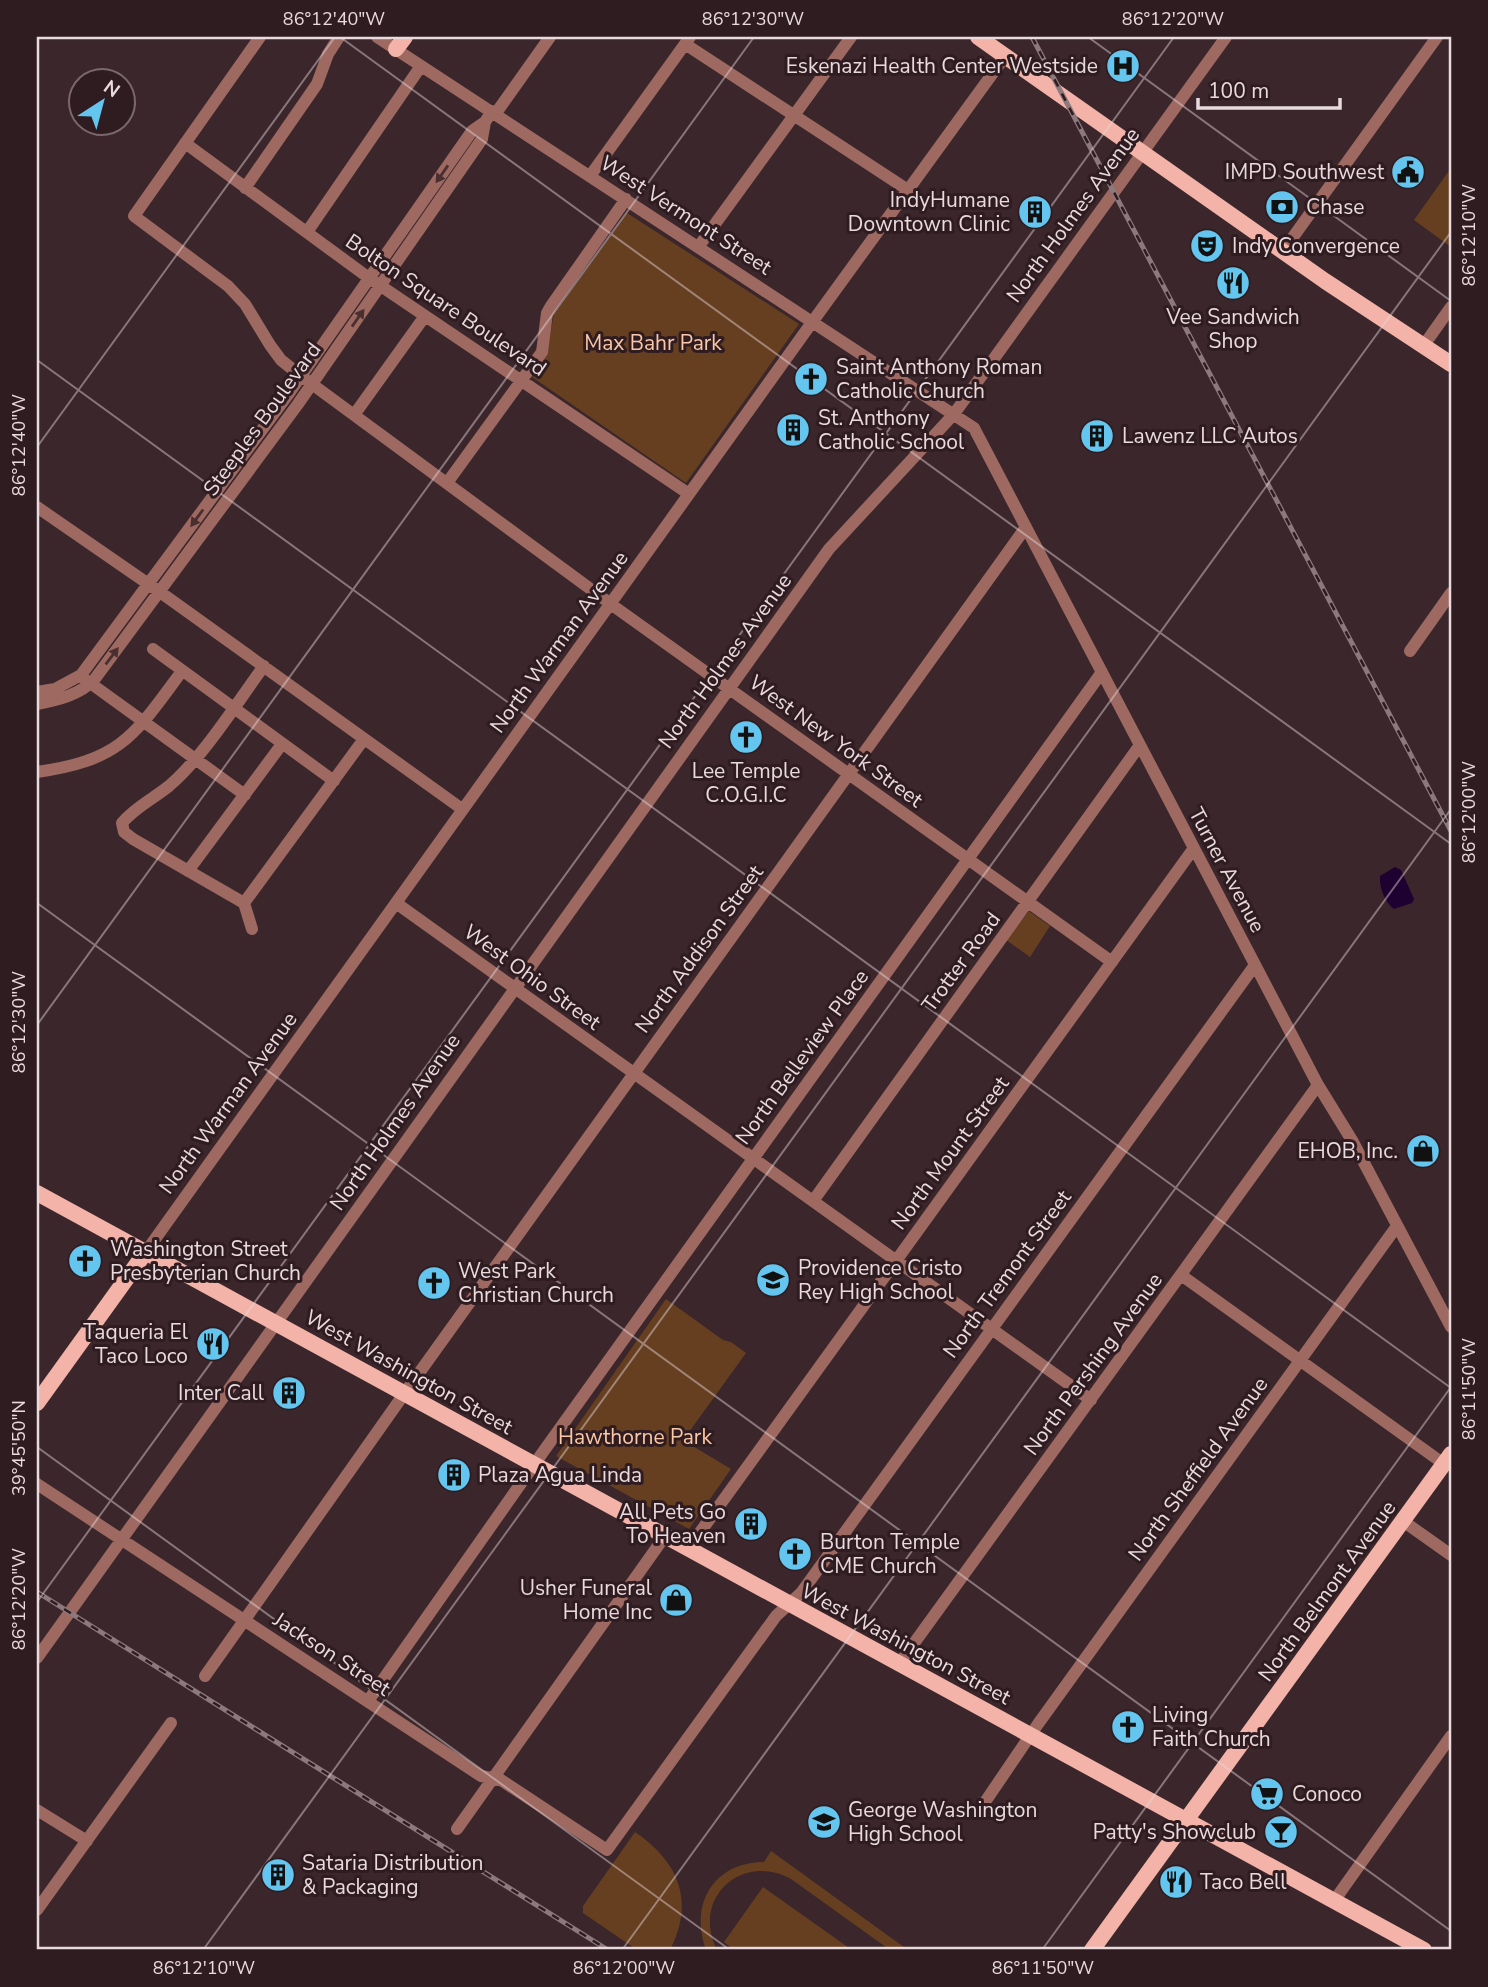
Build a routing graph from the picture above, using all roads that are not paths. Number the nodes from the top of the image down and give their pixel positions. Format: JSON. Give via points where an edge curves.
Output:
{"nodes":[{"id":1,"x":260,"y":37,"type":"edge"},
{"id":2,"x":339,"y":37,"type":"edge"},
{"id":3,"x":377,"y":37,"type":"edge"},
{"id":4,"x":550,"y":37,"type":"edge"},
{"id":5,"x":851,"y":37,"type":"edge"},
{"id":6,"x":978,"y":37,"type":"edge"},
{"id":7,"x":1226,"y":37,"type":"edge"},
{"id":8,"x":1437,"y":37,"type":"edge"},
{"id":9,"x":687,"y":40,"type":"edge"},
{"id":10,"x":400,"y":43,"type":"edge"},
{"id":11,"x":1006,"y":55,"type":"junction"},
{"id":12,"x":421,"y":66,"type":"junction"},
{"id":13,"x":491,"y":115,"type":"junction"},
{"id":14,"x":795,"y":116,"type":"junction"},
{"id":15,"x":185,"y":143,"type":"junction"},
{"id":16,"x":1142,"y":152,"type":"junction"},
{"id":17,"x":590,"y":176,"type":"junction"},
{"id":18,"x":246,"y":188,"type":"junction"},
{"id":19,"x":908,"y":190,"type":"junction"},
{"id":20,"x":626,"y":199,"type":"junction"},
{"id":21,"x":307,"y":232,"type":"junction"},
{"id":22,"x":699,"y":246,"type":"junction"},
{"id":23,"x":1283,"y":251,"type":"junction"},
{"id":24,"x":375,"y":282,"type":"junction"},
{"id":25,"x":1451,"y":307,"type":"edge"},
{"id":26,"x":425,"y":316,"type":"junction"},
{"id":27,"x":813,"y":321,"type":"junction"},
{"id":28,"x":1424,"y":345,"type":"junction"},
{"id":29,"x":1451,"y":364,"type":"edge"},
{"id":30,"x":301,"y":376,"type":"junction"},
{"id":31,"x":520,"y":380,"type":"junction"},
{"id":32,"x":312,"y":384,"type":"junction"},
{"id":33,"x":954,"y":414,"type":"junction"},
{"id":34,"x":354,"y":415,"type":"junction"},
{"id":35,"x":974,"y":428,"type":"joint"},
{"id":36,"x":447,"y":483,"type":"junction"},
{"id":37,"x":689,"y":494,"type":"junction"},
{"id":38,"x":37,"y":507,"type":"edge"},
{"id":39,"x":1026,"y":527,"type":"junction"},
{"id":40,"x":148,"y":584,"type":"junction"},
{"id":41,"x":160,"y":592,"type":"junction"},
{"id":42,"x":1451,"y":593,"type":"edge"},
{"id":43,"x":610,"y":603,"type":"junction"},
{"id":44,"x":153,"y":649,"type":"dead end"},
{"id":45,"x":1410,"y":651,"type":"dead end"},
{"id":46,"x":264,"y":666,"type":"junction"},
{"id":47,"x":182,"y":671,"type":"junction"},
{"id":48,"x":1101,"y":672,"type":"junction"},
{"id":49,"x":86,"y":680,"type":"junction"},
{"id":50,"x":730,"y":689,"type":"junction"},
{"id":51,"x":37,"y":692,"type":"edge"},
{"id":52,"x":37,"y":704,"type":"edge"},
{"id":53,"x":233,"y":708,"type":"junction"},
{"id":54,"x":144,"y":723,"type":"junction"},
{"id":55,"x":364,"y":739,"type":"junction"},
{"id":56,"x":282,"y":744,"type":"junction"},
{"id":57,"x":1140,"y":745,"type":"junction"},
{"id":58,"x":194,"y":759,"type":"junction"},
{"id":59,"x":37,"y":772,"type":"edge"},
{"id":60,"x":849,"y":774,"type":"junction"},
{"id":61,"x":334,"y":781,"type":"junction"},
{"id":62,"x":245,"y":795,"type":"junction"},
{"id":63,"x":462,"y":809,"type":"junction"},
{"id":64,"x":1194,"y":848,"type":"junction"},
{"id":65,"x":968,"y":859,"type":"junction"},
{"id":66,"x":188,"y":871,"type":"junction"},
{"id":67,"x":1028,"y":901,"type":"junction"},
{"id":68,"x":244,"y":903,"type":"junction"},
{"id":69,"x":396,"y":903,"type":"junction"},
{"id":70,"x":252,"y":929,"type":"dead end"},
{"id":71,"x":1112,"y":962,"type":"junction"},
{"id":72,"x":1255,"y":965,"type":"junction"},
{"id":73,"x":515,"y":988,"type":"junction"},
{"id":74,"x":634,"y":1073,"type":"junction"},
{"id":75,"x":1318,"y":1085,"type":"junction"},
{"id":76,"x":753,"y":1158,"type":"junction"},
{"id":77,"x":37,"y":1193,"type":"edge"},
{"id":78,"x":813,"y":1201,"type":"junction"},
{"id":79,"x":1397,"y":1226,"type":"junction"},
{"id":80,"x":145,"y":1253,"type":"junction"},
{"id":81,"x":895,"y":1261,"type":"junction"},
{"id":82,"x":1181,"y":1275,"type":"junction"},
{"id":83,"x":275,"y":1323,"type":"junction"},
{"id":84,"x":1451,"y":1327,"type":"edge"},
{"id":85,"x":992,"y":1329,"type":"junction"},
{"id":86,"x":1300,"y":1360,"type":"junction"},
{"id":87,"x":404,"y":1394,"type":"junction"},
{"id":88,"x":1091,"y":1400,"type":"junction"},
{"id":89,"x":37,"y":1403,"type":"edge"},
{"id":90,"x":1448,"y":1459,"type":"edge"},
{"id":91,"x":534,"y":1465,"type":"junction"},
{"id":92,"x":37,"y":1484,"type":"edge"},
{"id":93,"x":1403,"y":1521,"type":"junction"},
{"id":94,"x":665,"y":1536,"type":"junction"},
{"id":95,"x":122,"y":1540,"type":"junction"},
{"id":96,"x":688,"y":1549,"type":"junction"},
{"id":97,"x":1451,"y":1555,"type":"edge"},
{"id":98,"x":789,"y":1604,"type":"junction"},
{"id":99,"x":246,"y":1621,"type":"junction"},
{"id":100,"x":37,"y":1658,"type":"edge"},
{"id":101,"x":899,"y":1664,"type":"junction"},
{"id":102,"x":205,"y":1676,"type":"dead end"},
{"id":103,"x":368,"y":1700,"type":"junction"},
{"id":104,"x":171,"y":1723,"type":"dead end"},
{"id":105,"x":1030,"y":1735,"type":"junction"},
{"id":106,"x":1451,"y":1736,"type":"edge"},
{"id":107,"x":492,"y":1778,"type":"junction"},
{"id":108,"x":985,"y":1802,"type":"dead end"},
{"id":109,"x":37,"y":1810,"type":"edge"},
{"id":110,"x":1184,"y":1820,"type":"junction"},
{"id":111,"x":457,"y":1829,"type":"dead end"},
{"id":112,"x":86,"y":1841,"type":"junction"},
{"id":113,"x":607,"y":1850,"type":"joint"},
{"id":114,"x":1334,"y":1901,"type":"junction"},
{"id":115,"x":37,"y":1910,"type":"edge"},
{"id":116,"x":1092,"y":1950,"type":"edge"},
{"id":117,"x":1424,"y":1950,"type":"edge"}],
"edges":[{"from":1,"to":15,"type":"street"},
{"from":2,"to":18,"type":"street","via":[[317,84]]},
{"from":3,"to":10,"type":"street","name":"West Vermont Street"},
{"from":4,"to":13,"type":"street","name":"Steeples Boulevard"},
{"from":5,"to":14,"type":"street"},
{"from":6,"to":11,"type":"main road"},
{"from":7,"to":16,"type":"street","name":"North Holmes Avenue"},
{"from":8,"to":23,"type":"street"},
{"from":9,"to":14,"type":"street"},
{"from":9,"to":17,"type":"street"},
{"from":10,"to":12,"type":"street","name":"West Vermont Street"},
{"from":11,"to":16,"type":"main road"},
{"from":11,"to":19,"type":"street","name":"North Warman Avenue"},
{"from":12,"to":13,"type":"street","name":"West Vermont Street"},
{"from":12,"to":21,"type":"street"},
{"from":13,"to":17,"type":"street","name":"West Vermont Street"},
{"from":13,"to":24,"type":"street","name":"Steeples Boulevard","via":[[472,131]]},
{"from":14,"to":19,"type":"street"},
{"from":14,"to":22,"type":"street"},
{"from":15,"to":18,"type":"street","name":"Bolton Square Boulevard"},
{"from":15,"to":30,"type":"street","name":"West New York Street","via":[[134,216],[228,286],[281,359]]},
{"from":16,"to":23,"type":"main road"},
{"from":16,"to":33,"type":"street","name":"North Holmes Avenue"},
{"from":17,"to":20,"type":"street","name":"West Vermont Street"},
{"from":18,"to":21,"type":"street","name":"Bolton Square Boulevard"},
{"from":19,"to":27,"type":"street","name":"North Warman Avenue"},
{"from":20,"to":22,"type":"street","name":"West Vermont Street"},
{"from":20,"to":31,"type":"street","via":[[551,306],[542,352]]},
{"from":21,"to":24,"type":"street","name":"Bolton Square Boulevard"},
{"from":22,"to":27,"type":"street","name":"West Vermont Street"},
{"from":23,"to":28,"type":"main road"},
{"from":24,"to":26,"type":"street","name":"Bolton Square Boulevard"},
{"from":24,"to":30,"type":"street","name":"Steeples Boulevard"},
{"from":32,"to":24,"type":"street","name":"Steeples Boulevard","one_way":true},
{"from":25,"to":28,"type":"street"},
{"from":26,"to":31,"type":"street","name":"Bolton Square Boulevard"},
{"from":26,"to":34,"type":"street"},
{"from":27,"to":33,"type":"street","name":"West Vermont Street"},
{"from":27,"to":37,"type":"street","name":"North Warman Avenue"},
{"from":28,"to":29,"type":"main road"},
{"from":30,"to":32,"type":"street","name":"West New York Street"},
{"from":30,"to":40,"type":"street","name":"Steeples Boulevard","one_way":true},
{"from":31,"to":36,"type":"street"},
{"from":31,"to":37,"type":"street","name":"Bolton Square Boulevard"},
{"from":32,"to":34,"type":"street","name":"West New York Street"},
{"from":32,"to":41,"type":"street","name":"Steeples Boulevard"},
{"from":33,"to":35,"type":"street","name":"West Vermont Street"},
{"from":33,"to":50,"type":"street","name":"North Holmes Avenue","via":[[835,541]]},
{"from":34,"to":36,"type":"street","name":"West New York Street"},
{"from":35,"to":39,"type":"street","name":"Turner Avenue"},
{"from":36,"to":43,"type":"street","name":"West New York Street"},
{"from":37,"to":43,"type":"street","name":"North Warman Avenue"},
{"from":38,"to":40,"type":"street"},
{"from":39,"to":48,"type":"street","name":"Turner Avenue"},
{"from":39,"to":60,"type":"street","name":"North Addison Street"},
{"from":40,"to":41,"type":"street"},
{"from":40,"to":49,"type":"street","name":"Steeples Boulevard"},
{"from":41,"to":46,"type":"street"},
{"from":49,"to":41,"type":"street","name":"Steeples Boulevard","one_way":true},
{"from":42,"to":45,"type":"street"},
{"from":43,"to":50,"type":"street","name":"West New York Street"},
{"from":43,"to":63,"type":"street","name":"North Warman Avenue"},
{"from":44,"to":47,"type":"street"},
{"from":46,"to":53,"type":"street"},
{"from":46,"to":55,"type":"street"},
{"from":47,"to":53,"type":"street"},
{"from":47,"to":54,"type":"street"},
{"from":48,"to":57,"type":"street","name":"Turner Avenue"},
{"from":48,"to":65,"type":"street","name":"North Belleview Place"},
{"from":49,"to":51,"type":"street","name":"Steeples Boulevard"},
{"from":49,"to":52,"type":"street","name":"Steeples Boulevard","via":[[59,700]]},
{"from":49,"to":54,"type":"street"},
{"from":50,"to":60,"type":"street","name":"West New York Street"},
{"from":50,"to":73,"type":"street","name":"North Holmes Avenue"},
{"from":53,"to":56,"type":"street"},
{"from":53,"to":58,"type":"street"},
{"from":54,"to":58,"type":"street"},
{"from":54,"to":59,"type":"street","via":[[97,759]]},
{"from":55,"to":61,"type":"street"},
{"from":55,"to":63,"type":"street"},
{"from":56,"to":61,"type":"street"},
{"from":56,"to":62,"type":"street"},
{"from":57,"to":64,"type":"street","name":"Turner Avenue"},
{"from":57,"to":67,"type":"street","name":"Trotter Road"},
{"from":58,"to":62,"type":"street"},
{"from":58,"to":66,"type":"street","via":[[169,786],[122,823],[133,839]]},
{"from":60,"to":65,"type":"street","name":"West New York Street"},
{"from":60,"to":74,"type":"street","name":"North Addison Street"},
{"from":61,"to":68,"type":"street"},
{"from":62,"to":66,"type":"street"},
{"from":63,"to":69,"type":"street","name":"North Warman Avenue"},
{"from":64,"to":71,"type":"street","name":"North Mount Street"},
{"from":64,"to":72,"type":"street","name":"Turner Avenue"},
{"from":65,"to":67,"type":"street","name":"West New York Street"},
{"from":65,"to":76,"type":"street","name":"North Belleview Place"},
{"from":66,"to":68,"type":"street"},
{"from":67,"to":71,"type":"street","name":"West New York Street"},
{"from":67,"to":78,"type":"street","name":"Trotter Road"},
{"from":68,"to":70,"type":"street"},
{"from":69,"to":73,"type":"street","name":"West Ohio Street"},
{"from":69,"to":80,"type":"street","name":"North Warman Avenue"},
{"from":71,"to":81,"type":"street","name":"North Mount Street"},
{"from":72,"to":75,"type":"street","name":"Turner Avenue"},
{"from":72,"to":85,"type":"street","name":"North Tremont Street"},
{"from":73,"to":74,"type":"street","name":"West Ohio Street"},
{"from":73,"to":83,"type":"street","name":"North Holmes Avenue"},
{"from":74,"to":76,"type":"street","name":"West Ohio Street"},
{"from":74,"to":87,"type":"street","name":"North Addison Street"},
{"from":75,"to":79,"type":"street","name":"Turner Avenue"},
{"from":75,"to":82,"type":"street","name":"North Pershing Avenue"},
{"from":76,"to":78,"type":"street","name":"West Ohio Street"},
{"from":76,"to":91,"type":"street","name":"North Belleview Place"},
{"from":77,"to":80,"type":"main road","name":"West Washington Street"},
{"from":78,"to":81,"type":"street","name":"West Ohio Street"},
{"from":79,"to":84,"type":"street","name":"Turner Avenue"},
{"from":79,"to":86,"type":"street","name":"North Sheffield Avenue"},
{"from":80,"to":83,"type":"main road","name":"West Washington Street"},
{"from":80,"to":89,"type":"main road"},
{"from":81,"to":85,"type":"street","name":"West Ohio Street"},
{"from":81,"to":96,"type":"street","name":"North Mount Street"},
{"from":82,"to":86,"type":"street"},
{"from":82,"to":88,"type":"street","name":"North Pershing Avenue"},
{"from":83,"to":87,"type":"main road","name":"West Washington Street"},
{"from":83,"to":95,"type":"street","name":"North Holmes Avenue"},
{"from":85,"to":88,"type":"street","name":"West Ohio Street"},
{"from":85,"to":98,"type":"street","name":"North Tremont Street"},
{"from":86,"to":90,"type":"street"},
{"from":86,"to":105,"type":"street","name":"North Sheffield Avenue"},
{"from":87,"to":91,"type":"main road","name":"West Washington Street"},
{"from":87,"to":99,"type":"street","name":"North Addison Street"},
{"from":88,"to":101,"type":"street","name":"North Pershing Avenue"},
{"from":90,"to":93,"type":"main road","name":"North Belmont Avenue"},
{"from":91,"to":94,"type":"main road","name":"West Washington Street"},
{"from":91,"to":103,"type":"street","name":"North Belleview Place"},
{"from":92,"to":95,"type":"street","name":"Jackson Street"},
{"from":93,"to":97,"type":"street"},
{"from":93,"to":110,"type":"main road","name":"North Belmont Avenue"},
{"from":94,"to":96,"type":"main road","name":"West Washington Street"},
{"from":94,"to":107,"type":"street"},
{"from":95,"to":99,"type":"street","name":"Jackson Street"},
{"from":95,"to":100,"type":"street","name":"North Holmes Avenue"},
{"from":96,"to":98,"type":"main road","name":"West Washington Street"},
{"from":98,"to":101,"type":"main road","name":"West Washington Street"},
{"from":98,"to":113,"type":"street","name":"North Tremont Street"},
{"from":99,"to":102,"type":"street","name":"North Addison Street"},
{"from":99,"to":103,"type":"street","name":"Jackson Street"},
{"from":101,"to":105,"type":"main road","name":"West Washington Street"},
{"from":103,"to":107,"type":"street","name":"Jackson Street","via":[[481,1776]]},
{"from":104,"to":112,"type":"street"},
{"from":105,"to":108,"type":"street","name":"North Sheffield Avenue"},
{"from":105,"to":110,"type":"main road","name":"West Washington Street"},
{"from":106,"to":114,"type":"street"},
{"from":107,"to":111,"type":"street"},
{"from":107,"to":113,"type":"street","name":"Jackson Street"},
{"from":109,"to":112,"type":"street"},
{"from":110,"to":114,"type":"main road","name":"West Washington Street"},
{"from":110,"to":116,"type":"main road","name":"North Belmont Avenue"},
{"from":112,"to":115,"type":"street"},
{"from":114,"to":117,"type":"main road","name":"West Washington Street"}]}
